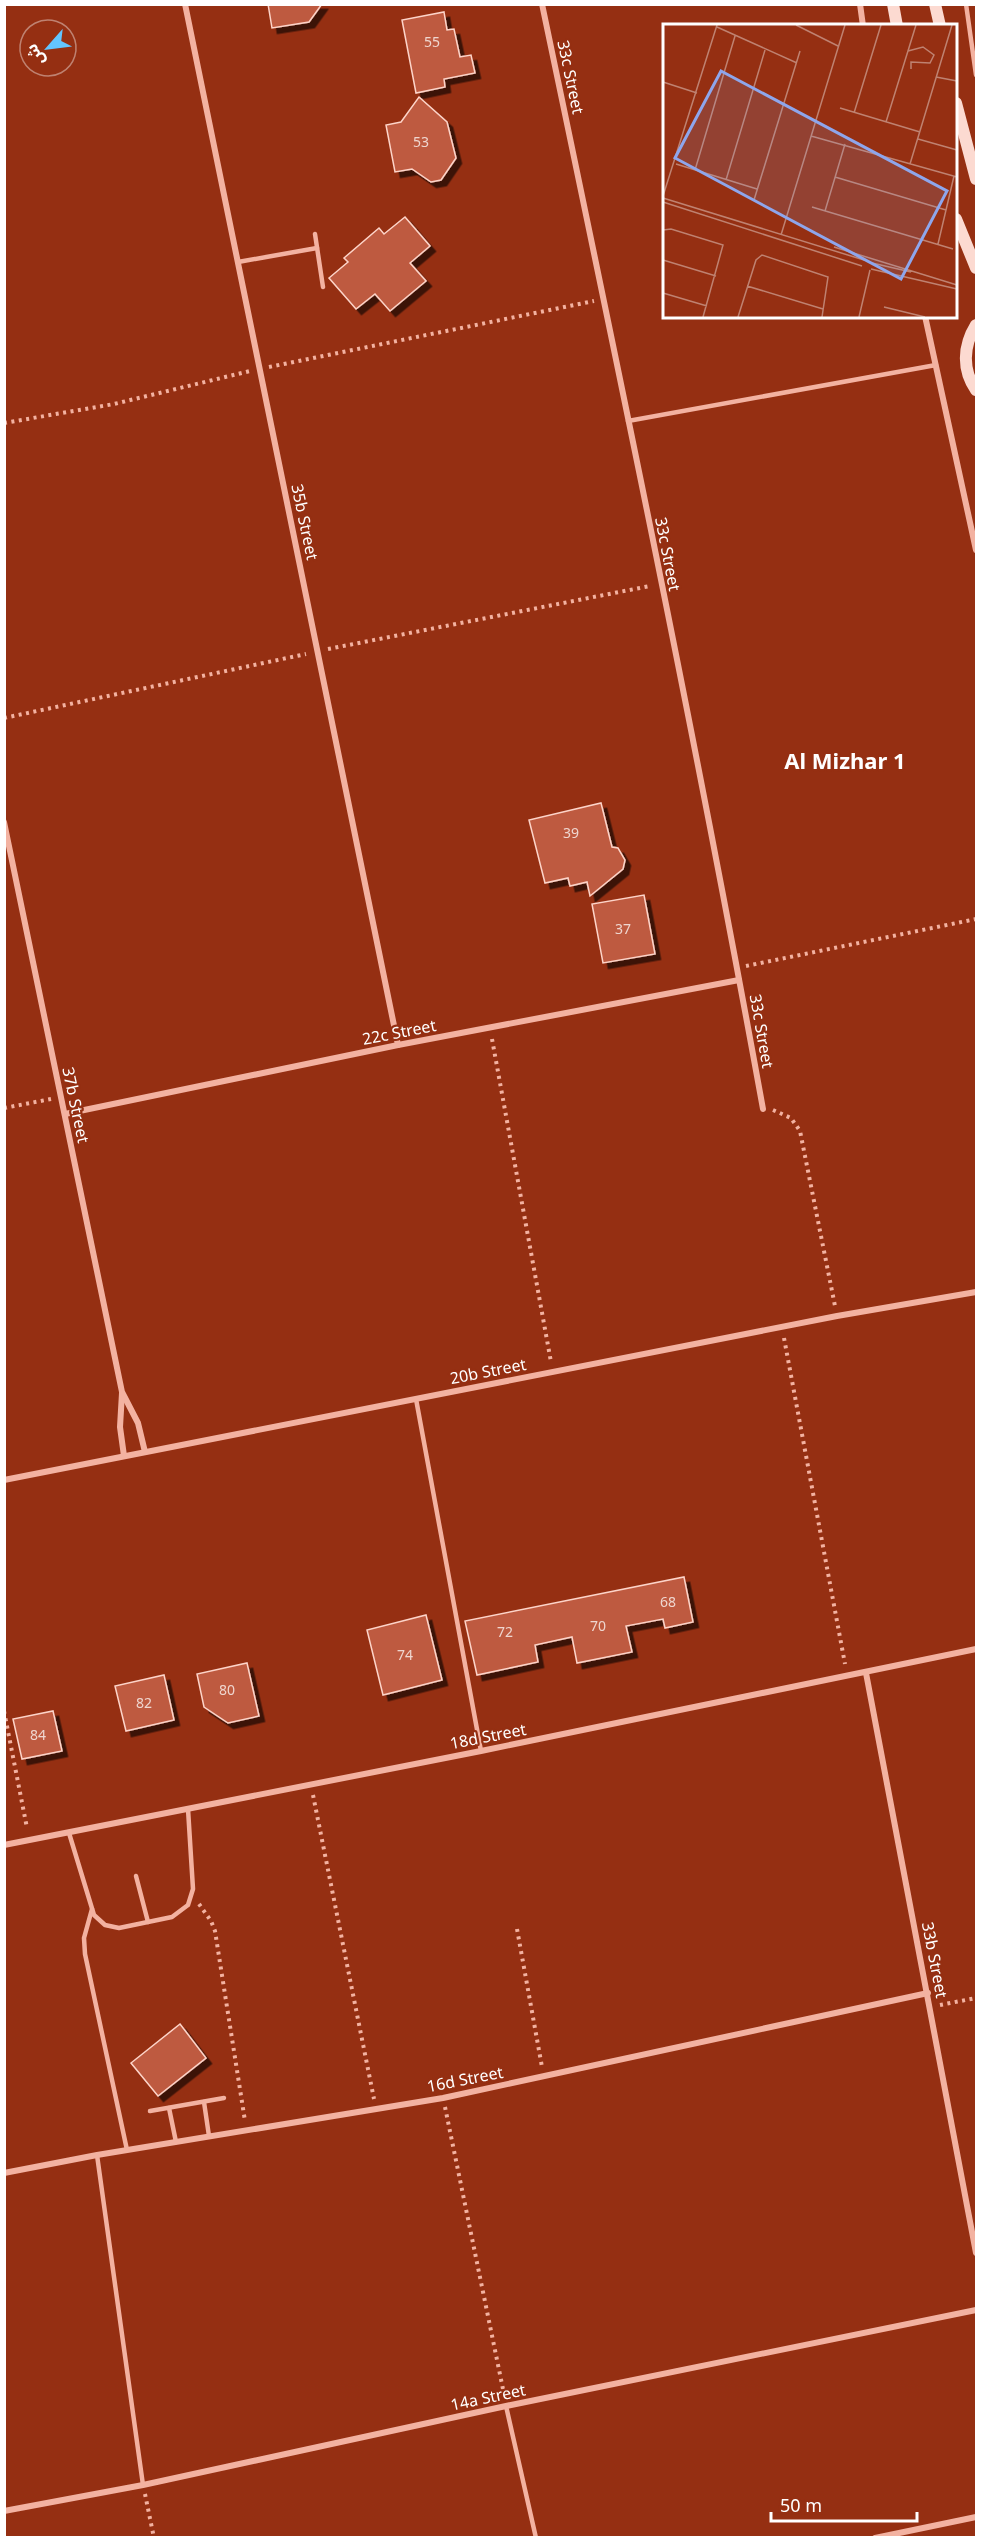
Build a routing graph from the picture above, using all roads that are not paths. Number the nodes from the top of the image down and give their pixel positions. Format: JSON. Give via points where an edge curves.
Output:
{"nodes":[{"id":1,"x":185,"y":4,"type":"edge"},
{"id":2,"x":542,"y":4,"type":"edge"},
{"id":3,"x":860,"y":4,"type":"edge"},
{"id":4,"x":892,"y":4,"type":"edge"},
{"id":5,"x":935,"y":4,"type":"edge"},
{"id":6,"x":966,"y":4,"type":"edge"},
{"id":7,"x":863,"y":24,"type":"edge"},
{"id":8,"x":897,"y":24,"type":"edge"},
{"id":9,"x":940,"y":24,"type":"edge"},
{"id":10,"x":976,"y":75,"type":"edge"},
{"id":11,"x":957,"y":107,"type":"edge"},
{"id":12,"x":976,"y":178,"type":"edge"},
{"id":13,"x":957,"y":221,"type":"edge"},
{"id":14,"x":315,"y":234,"type":"dead end"},
{"id":15,"x":317,"y":248,"type":"junction"},
{"id":16,"x":238,"y":262,"type":"junction"},
{"id":17,"x":976,"y":268,"type":"edge"},
{"id":18,"x":322,"y":287,"type":"dead end"},
{"id":19,"x":925,"y":318,"type":"edge"},
{"id":20,"x":976,"y":325,"type":"edge"},
{"id":21,"x":936,"y":365,"type":"junction"},
{"id":22,"x":976,"y":390,"type":"edge"},
{"id":23,"x":628,"y":421,"type":"junction"},
{"id":24,"x":976,"y":550,"type":"edge"},
{"id":25,"x":4,"y":822,"type":"edge"},
{"id":26,"x":739,"y":980,"type":"junction"},
{"id":27,"x":398,"y":1045,"type":"junction"},
{"id":28,"x":763,"y":1109,"type":"road end"},
{"id":29,"x":64,"y":1114,"type":"junction"},
{"id":30,"x":976,"y":1292,"type":"edge"},
{"id":31,"x":122,"y":1392,"type":"junction"},
{"id":32,"x":416,"y":1399,"type":"junction"},
{"id":33,"x":145,"y":1452,"type":"junction"},
{"id":34,"x":124,"y":1456,"type":"junction"},
{"id":35,"x":4,"y":1480,"type":"edge"},
{"id":36,"x":976,"y":1649,"type":"edge"},
{"id":37,"x":866,"y":1672,"type":"junction"},
{"id":38,"x":481,"y":1751,"type":"junction"},
{"id":39,"x":188,"y":1809,"type":"junction"},
{"id":40,"x":69,"y":1833,"type":"junction"},
{"id":41,"x":4,"y":1845,"type":"edge"},
{"id":42,"x":136,"y":1876,"type":"dead end"},
{"id":43,"x":92,"y":1907,"type":"junction"},
{"id":44,"x":148,"y":1922,"type":"junction"},
{"id":45,"x":928,"y":1993,"type":"junction"},
{"id":46,"x":225,"y":2098,"type":"dead end"},
{"id":47,"x":204,"y":2102,"type":"junction"},
{"id":48,"x":169,"y":2108,"type":"junction"},
{"id":49,"x":150,"y":2111,"type":"dead end"},
{"id":50,"x":209,"y":2136,"type":"junction"},
{"id":51,"x":176,"y":2142,"type":"junction"},
{"id":52,"x":127,"y":2150,"type":"junction"},
{"id":53,"x":97,"y":2155,"type":"junction"},
{"id":54,"x":4,"y":2173,"type":"edge"},
{"id":55,"x":976,"y":2253,"type":"edge"},
{"id":56,"x":976,"y":2310,"type":"edge"},
{"id":57,"x":506,"y":2406,"type":"junction"},
{"id":58,"x":143,"y":2485,"type":"junction"},
{"id":59,"x":4,"y":2511,"type":"edge"},
{"id":60,"x":976,"y":2517,"type":"edge"},
{"id":61,"x":536,"y":2538,"type":"edge"},
{"id":62,"x":875,"y":2538,"type":"edge"}],
"edges":[{"from":1,"to":16,"type":"street","name":"35b Street"},
{"from":2,"to":23,"type":"street","name":"33c Street"},
{"from":3,"to":7,"type":"street"},
{"from":4,"to":8,"type":"street"},
{"from":5,"to":9,"type":"street"},
{"from":6,"to":10,"type":"lane"},
{"from":11,"to":12,"type":"street"},
{"from":13,"to":17,"type":"street"},
{"from":14,"to":15,"type":"lane"},
{"from":15,"to":16,"type":"lane"},
{"from":15,"to":18,"type":"lane"},
{"from":16,"to":27,"type":"street","name":"35b Street"},
{"from":19,"to":21,"type":"street"},
{"from":20,"to":22,"type":"street","via":[[965,359]]},
{"from":21,"to":23,"type":"lane"},
{"from":21,"to":24,"type":"street"},
{"from":23,"to":26,"type":"street","name":"33c Street"},
{"from":25,"to":29,"type":"street","name":"37b Street"},
{"from":26,"to":27,"type":"street","name":"22c Street"},
{"from":26,"to":28,"type":"street","name":"33c Street"},
{"from":27,"to":29,"type":"street","name":"22c Street"},
{"from":29,"to":31,"type":"street","name":"37b Street"},
{"from":30,"to":32,"type":"street","name":"20b Street","via":[[782,1326]]},
{"from":31,"to":33,"type":"street","name":"37b Street","via":[[138,1423]]},
{"from":31,"to":34,"type":"street","name":"37b Street","via":[[120,1426]]},
{"from":32,"to":33,"type":"street","name":"20b Street"},
{"from":32,"to":38,"type":"lane"},
{"from":33,"to":34,"type":"street","name":"20b Street"},
{"from":34,"to":35,"type":"street","name":"20b Street"},
{"from":36,"to":37,"type":"street","name":"18d Street"},
{"from":37,"to":38,"type":"street","name":"18d Street"},
{"from":37,"to":45,"type":"street","name":"33b Street"},
{"from":38,"to":39,"type":"street","name":"18d Street"},
{"from":39,"to":40,"type":"street","name":"18d Street"},
{"from":39,"to":44,"type":"lane","via":[[191,1897],[178,1914]]},
{"from":40,"to":41,"type":"street","name":"18d Street"},
{"from":40,"to":43,"type":"lane"},
{"from":42,"to":44,"type":"lane"},
{"from":43,"to":44,"type":"lane","via":[[99,1921],[112,1928]]},
{"from":43,"to":52,"type":"lane","via":[[84,1938],[85,1954]]},
{"from":45,"to":50,"type":"street","name":"16d Street","via":[[444,2098]]},
{"from":45,"to":55,"type":"street","name":"33b Street"},
{"from":46,"to":47,"type":"lane"},
{"from":47,"to":48,"type":"lane"},
{"from":47,"to":50,"type":"lane"},
{"from":48,"to":49,"type":"lane"},
{"from":48,"to":51,"type":"lane"},
{"from":50,"to":51,"type":"street","name":"16d Street"},
{"from":51,"to":52,"type":"street","name":"16d Street"},
{"from":52,"to":53,"type":"street","name":"16d Street"},
{"from":53,"to":54,"type":"street","name":"16d Street"},
{"from":53,"to":58,"type":"lane"},
{"from":56,"to":57,"type":"street","name":"14a Street"},
{"from":57,"to":58,"type":"street","name":"14a Street"},
{"from":57,"to":61,"type":"lane"},
{"from":58,"to":59,"type":"street","name":"14a Street"},
{"from":60,"to":62,"type":"street"}]}
